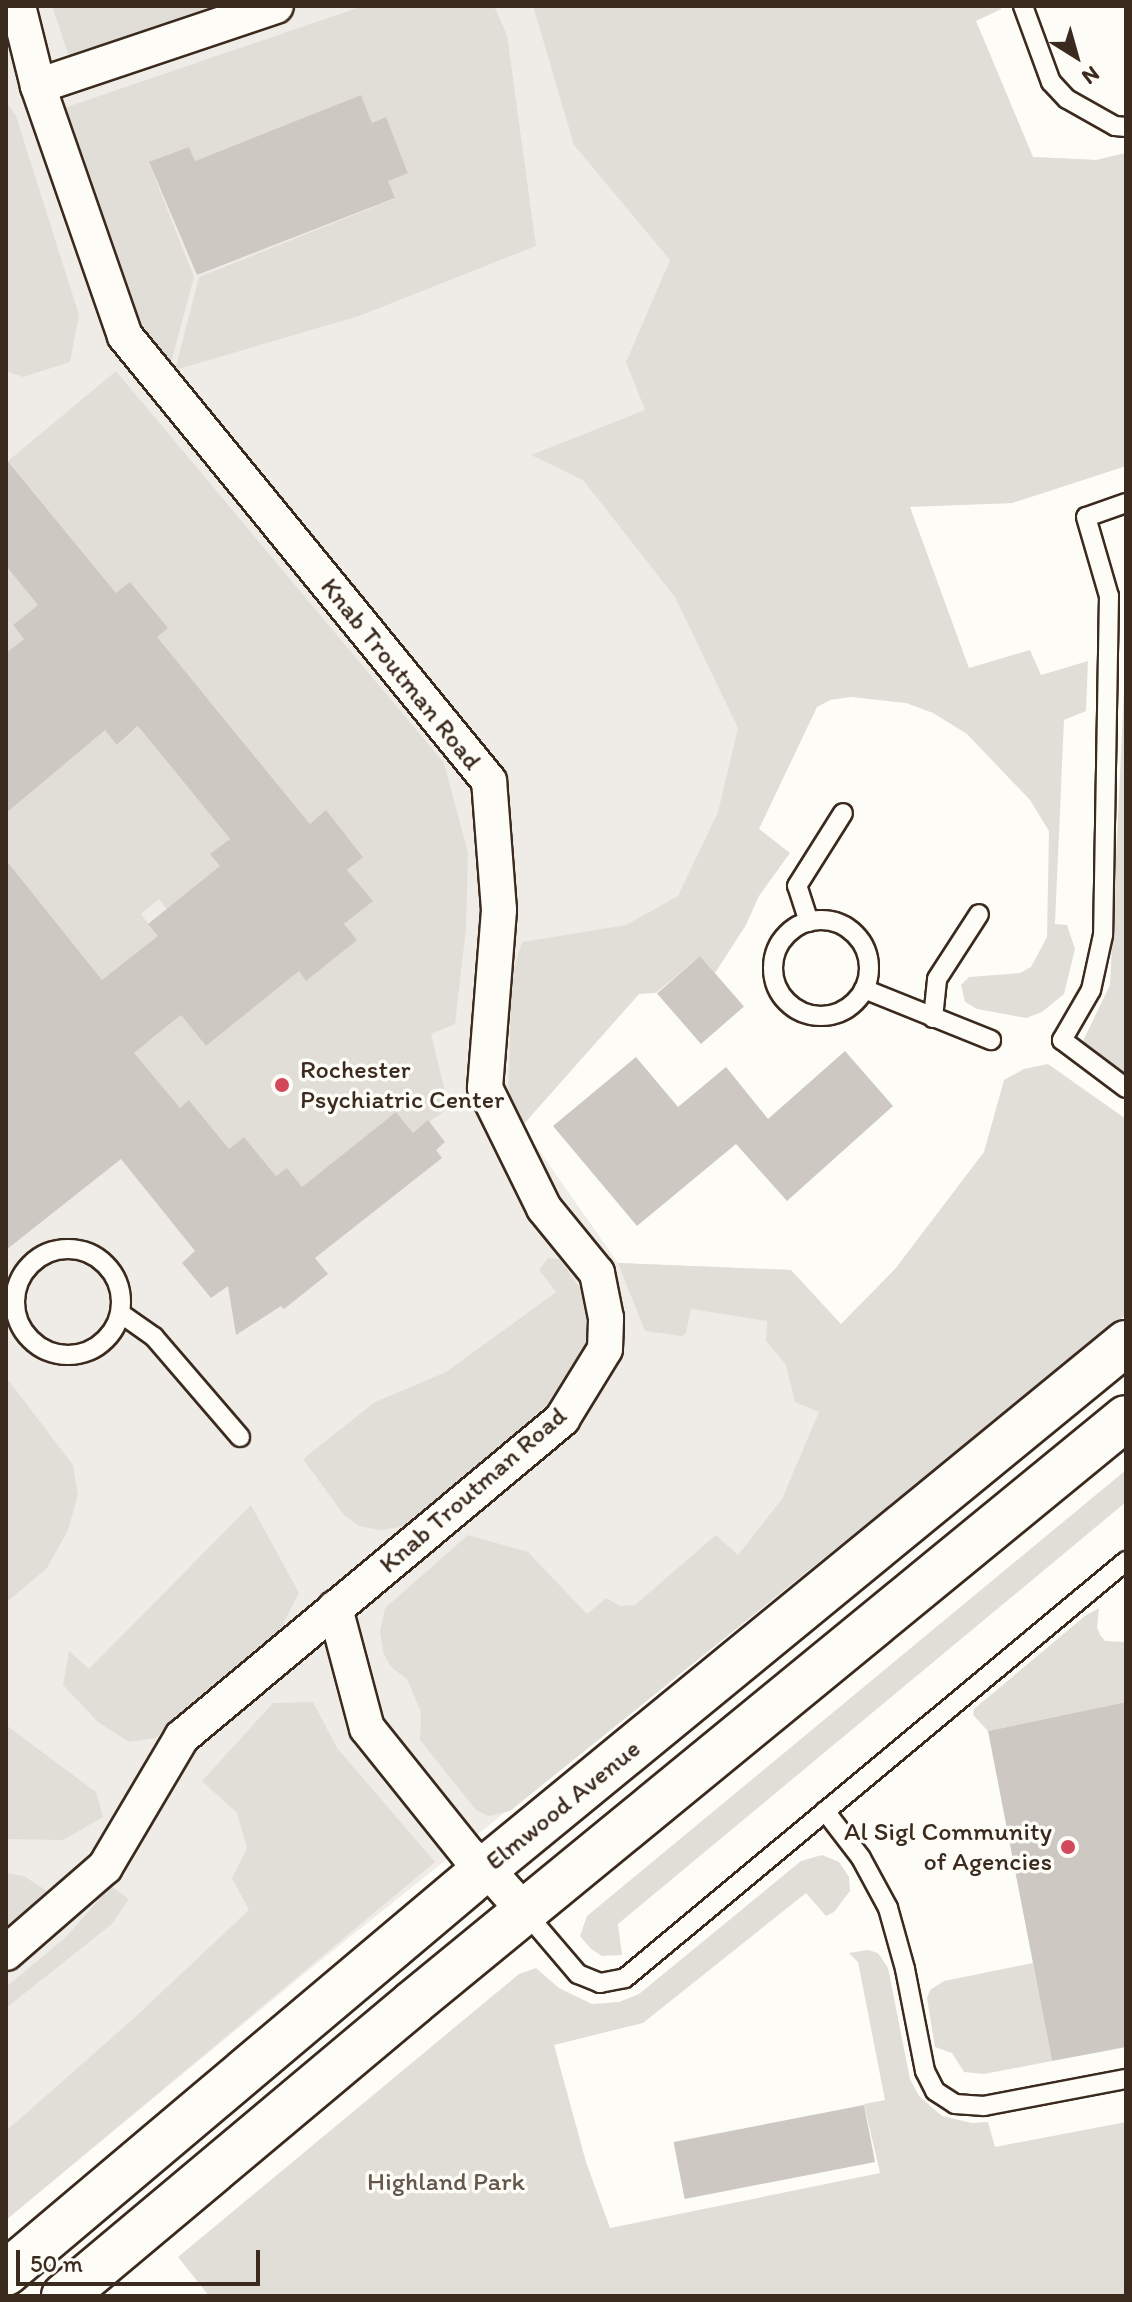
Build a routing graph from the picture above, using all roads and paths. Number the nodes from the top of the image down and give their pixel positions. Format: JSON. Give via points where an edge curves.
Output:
{"nodes":[{"id":1,"x":18,"y":6,"type":"edge"},
{"id":2,"x":276,"y":6,"type":"edge"},
{"id":3,"x":1023,"y":6,"type":"edge"},
{"id":4,"x":25,"y":61,"type":"edge"},
{"id":5,"x":1126,"y":127,"type":"edge"},
{"id":6,"x":1126,"y":503,"type":"edge"},
{"id":7,"x":843,"y":813,"type":"dead end"},
{"id":8,"x":979,"y":914,"type":"dead end"},
{"id":9,"x":809,"y":922,"type":"junction"},
{"id":10,"x":864,"y":989,"type":"junction"},
{"id":11,"x":933,"y":1018,"type":"junction"},
{"id":12,"x":991,"y":1040,"type":"dead end"},
{"id":13,"x":1126,"y":1088,"type":"edge"},
{"id":14,"x":120,"y":1313,"type":"junction"},
{"id":15,"x":1126,"y":1343,"type":"edge"},
{"id":16,"x":1126,"y":1418,"type":"edge"},
{"id":17,"x":240,"y":1437,"type":"dead end"},
{"id":18,"x":1126,"y":1561,"type":"edge"},
{"id":19,"x":335,"y":1608,"type":"junction"},
{"id":20,"x":825,"y":1811,"type":"junction"},
{"id":21,"x":486,"y":1868,"type":"junction"},
{"id":22,"x":525,"y":1912,"type":"junction"},
{"id":23,"x":6,"y":1953,"type":"edge"},
{"id":24,"x":1126,"y":2079,"type":"edge"},
{"id":25,"x":6,"y":2273,"type":"edge"},
{"id":26,"x":64,"y":2296,"type":"edge"}],
"edges":[{"from":1,"to":4,"type":"street","name":"Knab Troutman Road"},
{"from":2,"to":4,"type":"street"},
{"from":3,"to":5,"type":"lane","via":[[1051,82],[1067,99]]},
{"from":4,"to":19,"type":"street","name":"Knab Troutman Road","via":[[125,336],[489,781],[499,910],[485,1088],[544,1208],[597,1273],[606,1318],[605,1349],[562,1419]]},
{"from":6,"to":13,"type":"lane","via":[[1086,517],[1109,596],[1103,935],[1091,990],[1062,1040]]},
{"from":7,"to":9,"type":"lane","via":[[797,886]]},
{"from":8,"to":11,"type":"lane","via":[[937,979]]},
{"from":9,"to":10,"type":"lane","via":[[825,920],[853,932],[867,958]]},
{"from":9,"to":10,"type":"lane","via":[[795,928],[775,951],[773,976],[782,998],[802,1012],[826,1016],[842,1012]]},
{"from":10,"to":11,"type":"lane"},
{"from":11,"to":12,"type":"lane"},
{"from":14,"to":14,"type":"lane","via":[[103,1342],[69,1355],[35,1344],[16,1314],[15,1296],[31,1263],[62,1249],[79,1250],[95,1255],[117,1280]]},
{"from":14,"to":17,"type":"lane","via":[[154,1337]]},
{"from":15,"to":21,"type":"main road","name":"Elmwood Avenue"},
{"from":16,"to":22,"type":"main road"},
{"from":18,"to":20,"type":"lane"},
{"from":19,"to":21,"type":"street","via":[[367,1728],[468,1854]]},
{"from":19,"to":23,"type":"street","name":"Knab Troutman Road","via":[[182,1737],[105,1867]]},
{"from":20,"to":22,"type":"lane","via":[[617,1982],[600,1983],[578,1974]]},
{"from":20,"to":24,"type":"lane","via":[[861,1858],[888,1908],[925,2071],[935,2091],[955,2104],[984,2106]]},
{"from":21,"to":22,"type":"street"},
{"from":21,"to":25,"type":"main road","name":"Elmwood Avenue"},
{"from":22,"to":26,"type":"main road"}]}
